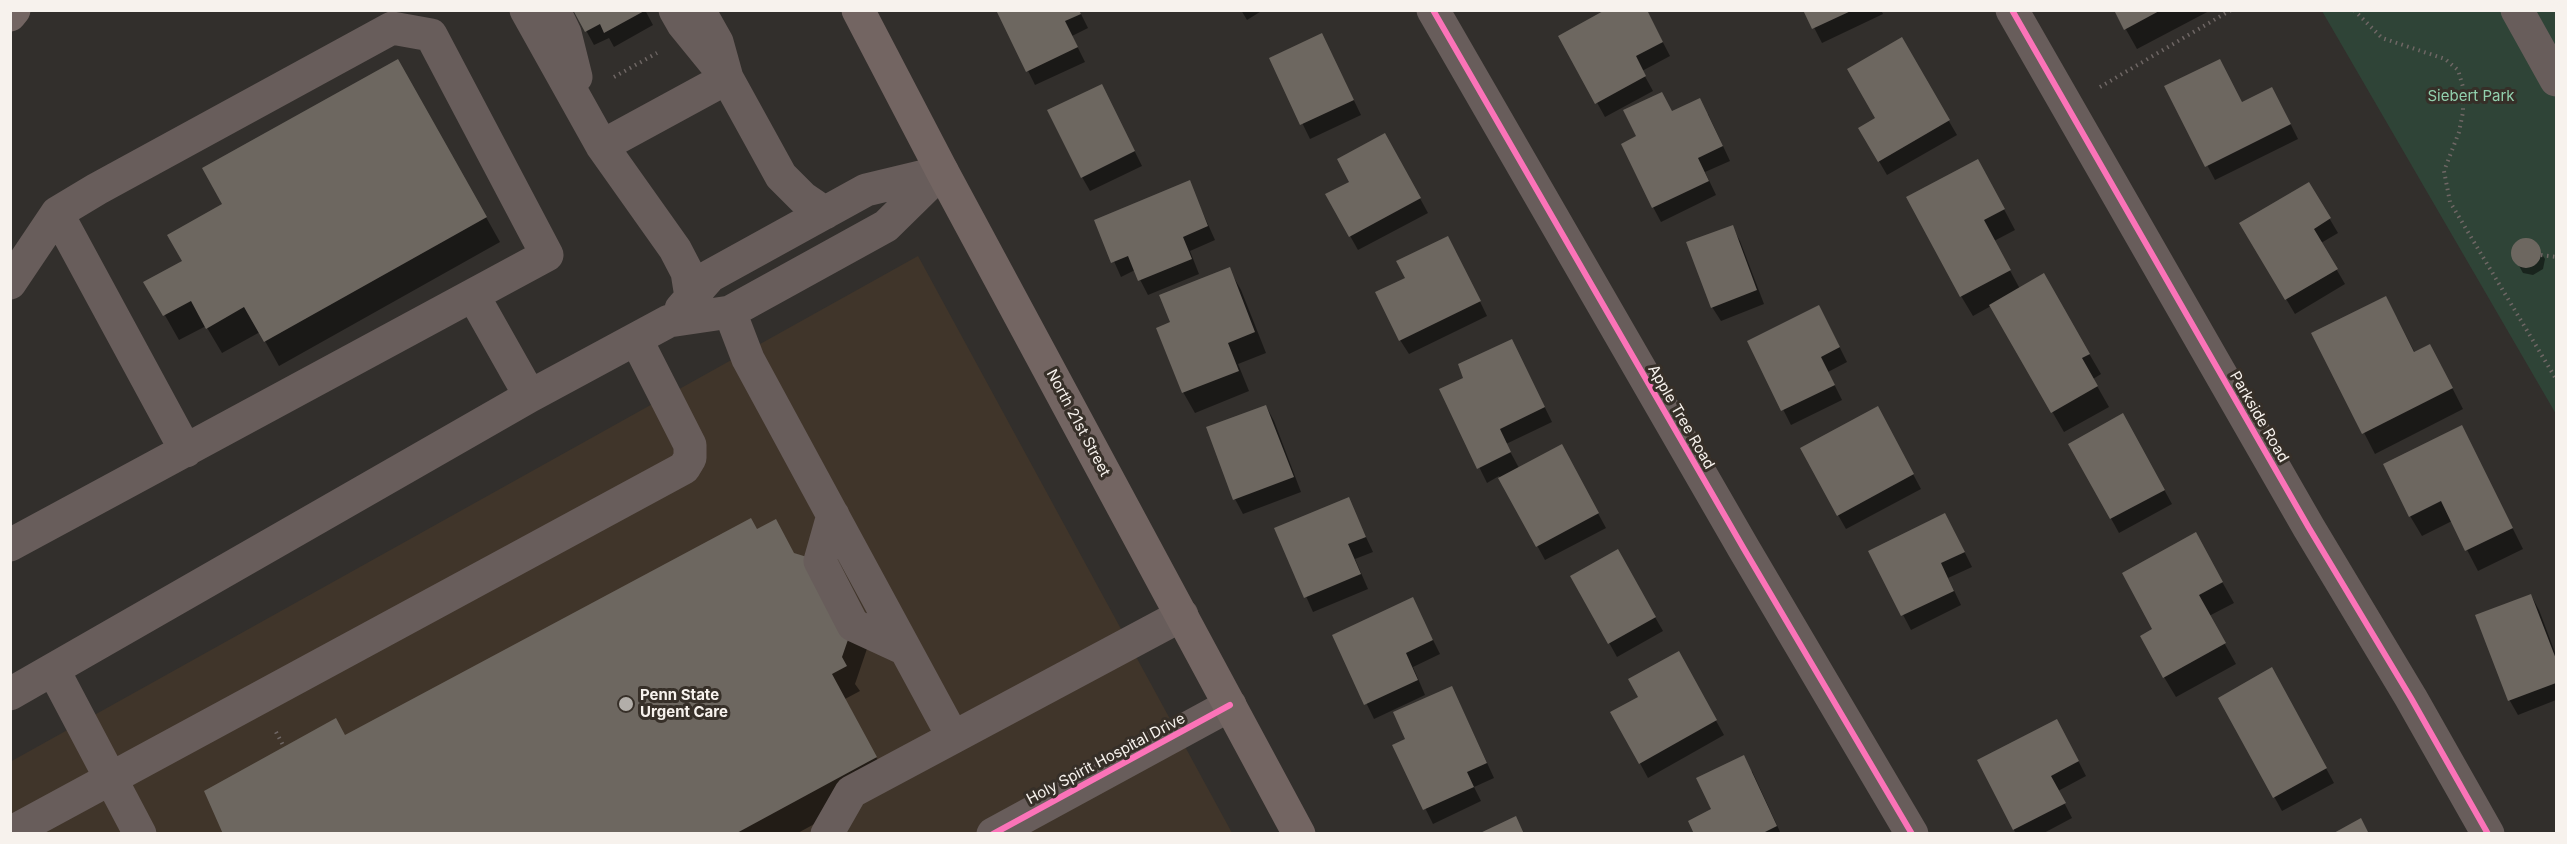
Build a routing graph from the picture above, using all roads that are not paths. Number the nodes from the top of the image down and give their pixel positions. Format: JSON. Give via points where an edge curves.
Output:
{"nodes":[{"id":1,"x":14,"y":10,"type":"edge"},
{"id":2,"x":526,"y":10,"type":"edge"},
{"id":3,"x":554,"y":10,"type":"edge"},
{"id":4,"x":675,"y":10,"type":"edge"},
{"id":5,"x":699,"y":10,"type":"edge"},
{"id":6,"x":858,"y":10,"type":"edge"},
{"id":7,"x":1433,"y":10,"type":"edge"},
{"id":8,"x":2012,"y":10,"type":"edge"},
{"id":9,"x":2517,"y":10,"type":"edge"},
{"id":10,"x":10,"y":15,"type":"edge"},
{"id":11,"x":727,"y":78,"type":"junction"},
{"id":12,"x":2556,"y":80,"type":"edge"},
{"id":13,"x":583,"y":113,"type":"junction"},
{"id":14,"x":602,"y":146,"type":"junction"},
{"id":15,"x":942,"y":171,"type":"junction"},
{"id":16,"x":57,"y":213,"type":"junction"},
{"id":17,"x":825,"y":213,"type":"junction"},
{"id":18,"x":10,"y":282,"type":"edge"},
{"id":19,"x":473,"y":295,"type":"junction"},
{"id":20,"x":692,"y":297,"type":"junction"},
{"id":21,"x":730,"y":312,"type":"junction"},
{"id":22,"x":669,"y":321,"type":"junction"},
{"id":23,"x":636,"y":339,"type":"junction"},
{"id":24,"x":530,"y":396,"type":"junction"},
{"id":25,"x":186,"y":451,"type":"junction"},
{"id":26,"x":10,"y":545,"type":"edge"},
{"id":27,"x":1182,"y":615,"type":"junction"},
{"id":28,"x":54,"y":671,"type":"junction"},
{"id":29,"x":10,"y":694,"type":"edge"},
{"id":30,"x":1230,"y":705,"type":"junction"},
{"id":31,"x":952,"y":737,"type":"junction"},
{"id":32,"x":112,"y":780,"type":"junction"},
{"id":33,"x":10,"y":833,"type":"edge"},
{"id":34,"x":140,"y":834,"type":"edge"},
{"id":35,"x":827,"y":834,"type":"edge"},
{"id":36,"x":993,"y":834,"type":"edge"},
{"id":37,"x":1299,"y":834,"type":"edge"},
{"id":38,"x":1912,"y":834,"type":"edge"},
{"id":39,"x":2488,"y":834,"type":"edge"}],
"edges":[{"from":1,"to":10,"type":"main road"},
{"from":2,"to":13,"type":"street"},
{"from":3,"to":13,"type":"street","via":[[565,33]]},
{"from":4,"to":11,"type":"street"},
{"from":5,"to":11,"type":"street","via":[[717,42]]},
{"from":6,"to":15,"type":"main road","name":"North 21st Street"},
{"from":7,"to":38,"type":"street","name":"Apple Tree Road"},
{"from":8,"to":39,"type":"street","name":"Parkside Road"},
{"from":9,"to":12,"type":"street"},
{"from":11,"to":14,"type":"street"},
{"from":11,"to":17,"type":"street","via":[[781,176]]},
{"from":13,"to":14,"type":"street"},
{"from":14,"to":20,"type":"street","via":[[675,249],[687,272]]},
{"from":15,"to":17,"type":"street","via":[[866,190]]},
{"from":15,"to":21,"type":"street","via":[[886,226]]},
{"from":15,"to":27,"type":"main road","name":"North 21st Street"},
{"from":16,"to":18,"type":"street"},
{"from":16,"to":19,"type":"street","via":[[392,28],[431,35],[547,255]]},
{"from":16,"to":25,"type":"street"},
{"from":17,"to":20,"type":"street","via":[[710,276]]},
{"from":19,"to":24,"type":"street"},
{"from":19,"to":25,"type":"street"},
{"from":20,"to":22,"type":"street"},
{"from":21,"to":22,"type":"street"},
{"from":21,"to":31,"type":"street","via":[[748,359]]},
{"from":22,"to":23,"type":"street"},
{"from":23,"to":24,"type":"street"},
{"from":23,"to":32,"type":"street","via":[[690,445],[690,458],[684,468]]},
{"from":24,"to":28,"type":"street"},
{"from":25,"to":26,"type":"street"},
{"from":27,"to":30,"type":"main road","name":"North 21st Street"},
{"from":27,"to":31,"type":"street"},
{"from":28,"to":29,"type":"street"},
{"from":28,"to":32,"type":"street"},
{"from":30,"to":36,"type":"street","name":"Holy Spirit Hospital Drive"},
{"from":30,"to":37,"type":"main road","name":"North 21st Street"},
{"from":31,"to":35,"type":"street","via":[[851,792]]},
{"from":32,"to":33,"type":"street"},
{"from":32,"to":34,"type":"street"}]}
